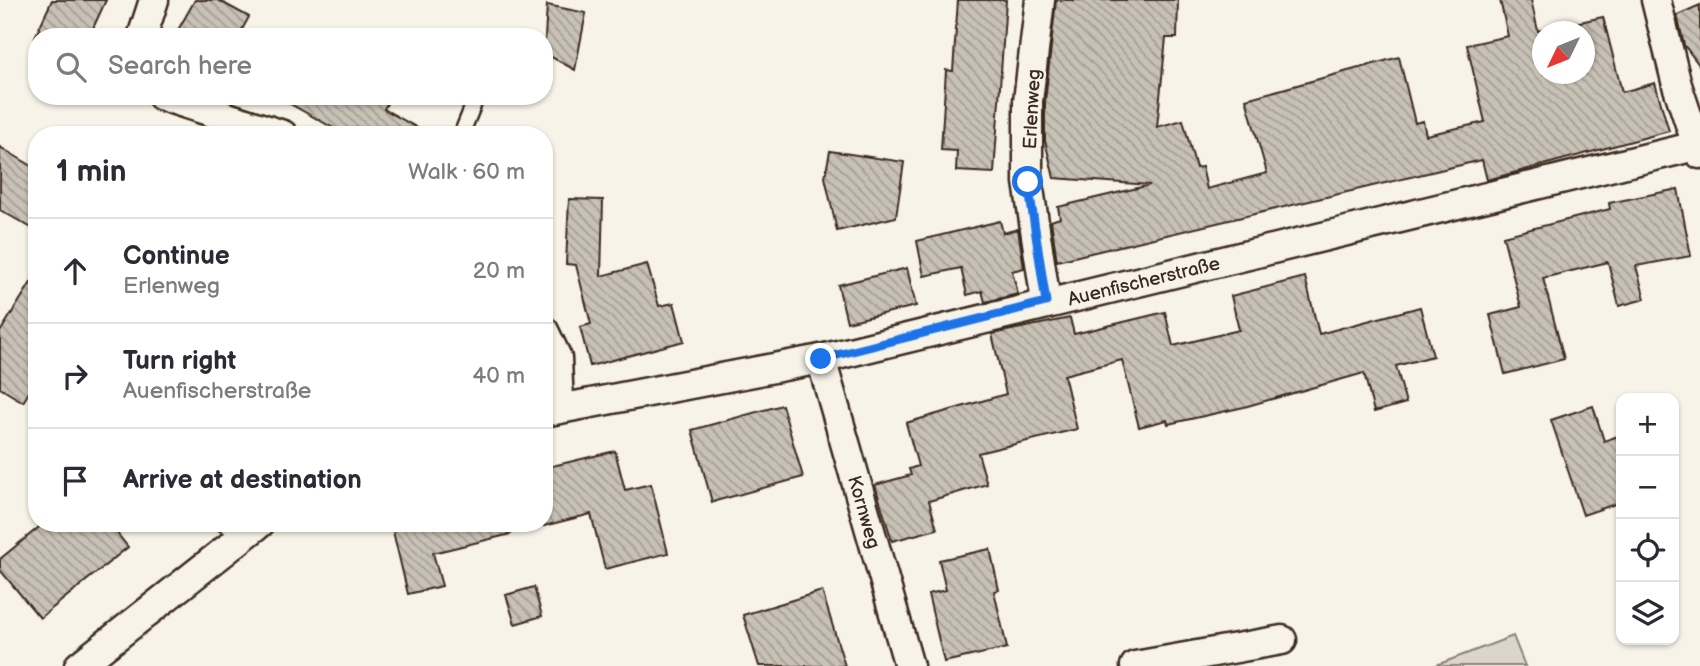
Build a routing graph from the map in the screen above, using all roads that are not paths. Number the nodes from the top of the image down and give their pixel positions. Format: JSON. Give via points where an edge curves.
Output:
{"nodes":[{"id":1,"x":153,"y":0,"type":"edge"},
{"id":2,"x":1040,"y":0,"type":"edge"},
{"id":3,"x":1656,"y":0,"type":"edge"},
{"id":4,"x":145,"y":28,"type":"edge"},
{"id":5,"x":190,"y":105,"type":"edge"},
{"id":6,"x":474,"y":105,"type":"edge"},
{"id":7,"x":255,"y":126,"type":"edge"},
{"id":8,"x":465,"y":126,"type":"edge"},
{"id":9,"x":1699,"y":149,"type":"edge"},
{"id":10,"x":1046,"y":302,"type":"junction"},
{"id":11,"x":553,"y":350,"type":"edge"},
{"id":12,"x":821,"y":359,"type":"junction"},
{"id":13,"x":553,"y":400,"type":"edge"},
{"id":14,"x":553,"y":411,"type":"edge"},
{"id":15,"x":236,"y":532,"type":"edge"},
{"id":16,"x":1282,"y":640,"type":"dead end"},
{"id":17,"x":79,"y":666,"type":"edge"},
{"id":18,"x":909,"y":666,"type":"edge"},
{"id":19,"x":1135,"y":666,"type":"edge"}],
"edges":[{"from":1,"to":4,"type":"street"},
{"from":2,"to":10,"type":"street","name":"Erlenweg","via":[[1028,101],[1028,182]]},
{"from":3,"to":9,"type":"street"},
{"from":5,"to":7,"type":"street"},
{"from":6,"to":8,"type":"lane"},
{"from":9,"to":10,"type":"street","name":"Auenfischerstraße"},
{"from":10,"to":12,"type":"street","name":"Auenfischerstraße"},
{"from":11,"to":13,"type":"street","via":[[557,358]]},
{"from":12,"to":14,"type":"street","name":"Auenfischerstraße"},
{"from":12,"to":18,"type":"street","name":"Kornweg"},
{"from":15,"to":17,"type":"street"},
{"from":16,"to":19,"type":"street"}]}
